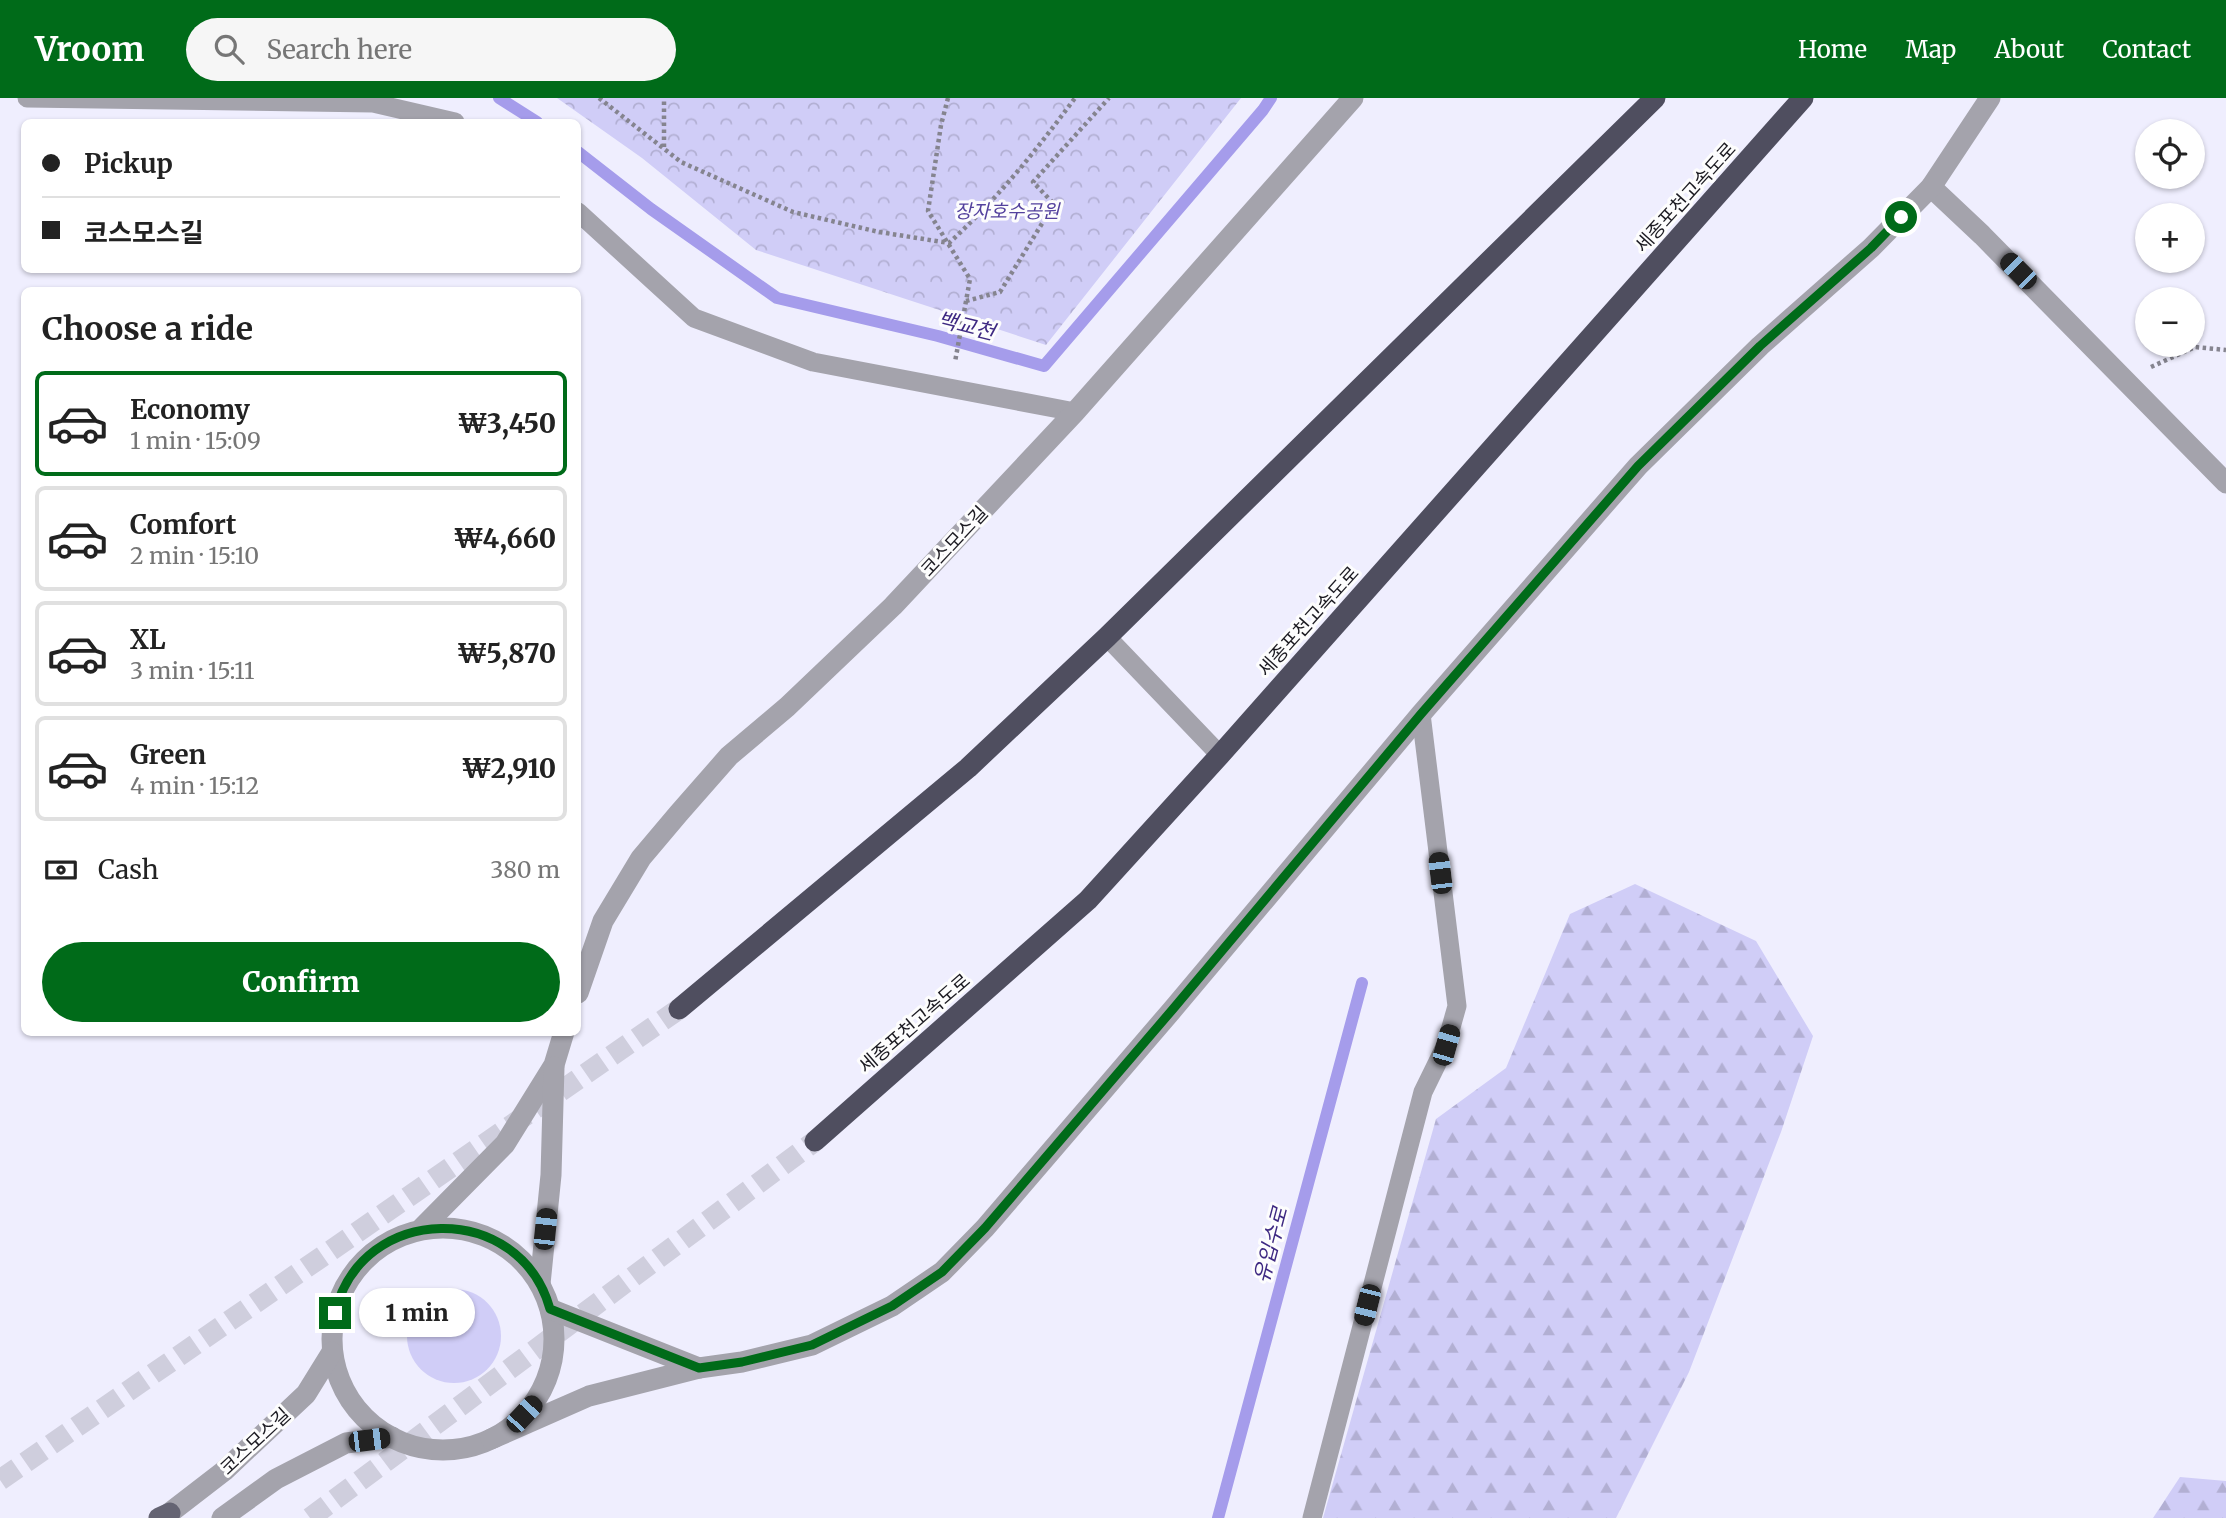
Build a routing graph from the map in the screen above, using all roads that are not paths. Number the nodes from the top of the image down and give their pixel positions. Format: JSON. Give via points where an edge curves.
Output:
{"nodes":[{"id":1,"x":27,"y":98,"type":"edge"},
{"id":2,"x":1353,"y":98,"type":"edge"},
{"id":3,"x":1655,"y":98,"type":"edge"},
{"id":4,"x":1803,"y":98,"type":"edge"},
{"id":5,"x":1990,"y":98,"type":"edge"},
{"id":6,"x":442,"y":119,"type":"edge"},
{"id":7,"x":1931,"y":187,"type":"junction"},
{"id":8,"x":581,"y":215,"type":"edge"},
{"id":9,"x":1075,"y":412,"type":"junction"},
{"id":10,"x":2226,"y":483,"type":"edge"},
{"id":11,"x":1107,"y":636,"type":"junction"},
{"id":12,"x":1421,"y":714,"type":"junction"},
{"id":13,"x":1220,"y":755,"type":"junction"},
{"id":14,"x":581,"y":984,"type":"edge"},
{"id":15,"x":679,"y":1009,"type":"tunnel mouth"},
{"id":16,"x":564,"y":1036,"type":"edge"},
{"id":17,"x":554,"y":1065,"type":"junction"},
{"id":18,"x":815,"y":1141,"type":"tunnel mouth"},
{"id":19,"x":422,"y":1228,"type":"junction"},
{"id":20,"x":540,"y":1284,"type":"junction"},
{"id":21,"x":550,"y":1309,"type":"junction"},
{"id":22,"x":332,"y":1352,"type":"junction"},
{"id":23,"x":699,"y":1368,"type":"junction"},
{"id":24,"x":392,"y":1437,"type":"junction"},
{"id":25,"x":491,"y":1439,"type":"junction"},
{"id":26,"x":164,"y":1516,"type":"edge"},
{"id":27,"x":222,"y":1518,"type":"edge"},
{"id":28,"x":1312,"y":1518,"type":"edge"}],
"edges":[{"from":1,"to":6,"type":"lane","via":[[373,103]]},
{"from":2,"to":9,"type":"street","name":"코스모스길"},
{"from":3,"to":11,"type":"highway"},
{"from":4,"to":13,"type":"highway","name":"세종포천고속도로"},
{"from":5,"to":7,"type":"street"},
{"from":7,"to":10,"type":"street"},
{"from":7,"to":12,"type":"street","via":[[1638,466]]},
{"from":8,"to":9,"type":"lane","via":[[694,318],[813,362]]},
{"from":9,"to":14,"type":"street","name":"코스모스길","via":[[893,606],[729,756],[641,858],[603,921]]},
{"from":11,"to":13,"type":"lane"},
{"from":11,"to":15,"type":"highway","via":[[968,768]]},
{"from":12,"to":23,"type":"street","via":[[1173,1009],[942,1272],[892,1306],[812,1345]]},
{"from":12,"to":28,"type":"lane","via":[[1457,1006],[1446,1045],[1423,1092]]},
{"from":13,"to":18,"type":"highway","name":"세종포천고속도로","via":[[1088,900]]},
{"from":16,"to":17,"type":"street"},
{"from":17,"to":19,"type":"street","via":[[505,1144]]},
{"from":17,"to":20,"type":"street","via":[[551,1175]]},
{"from":19,"to":20,"type":"street","name":"코스모스길","via":[[459,1227],[495,1239],[524,1261]]},
{"from":19,"to":22,"type":"street","name":"코스모스길","via":[[388,1241],[359,1264],[340,1295],[331,1331]]},
{"from":20,"to":21,"type":"street","name":"코스모스길"},
{"from":21,"to":23,"type":"street"},
{"from":21,"to":25,"type":"street","name":"코스모스길","via":[[555,1328],[552,1366],[537,1400],[512,1427]]},
{"from":22,"to":24,"type":"street","name":"코스모스길","via":[[349,1401],[374,1427]]},
{"from":22,"to":26,"type":"street","name":"코스모스길","via":[[306,1394],[224,1471]]},
{"from":23,"to":25,"type":"street","via":[[589,1396]]},
{"from":24,"to":25,"type":"street","name":"코스모스길","via":[[405,1445],[442,1451]]},
{"from":24,"to":27,"type":"street","name":"코스모스길","via":[[346,1443],[276,1479]]}]}
